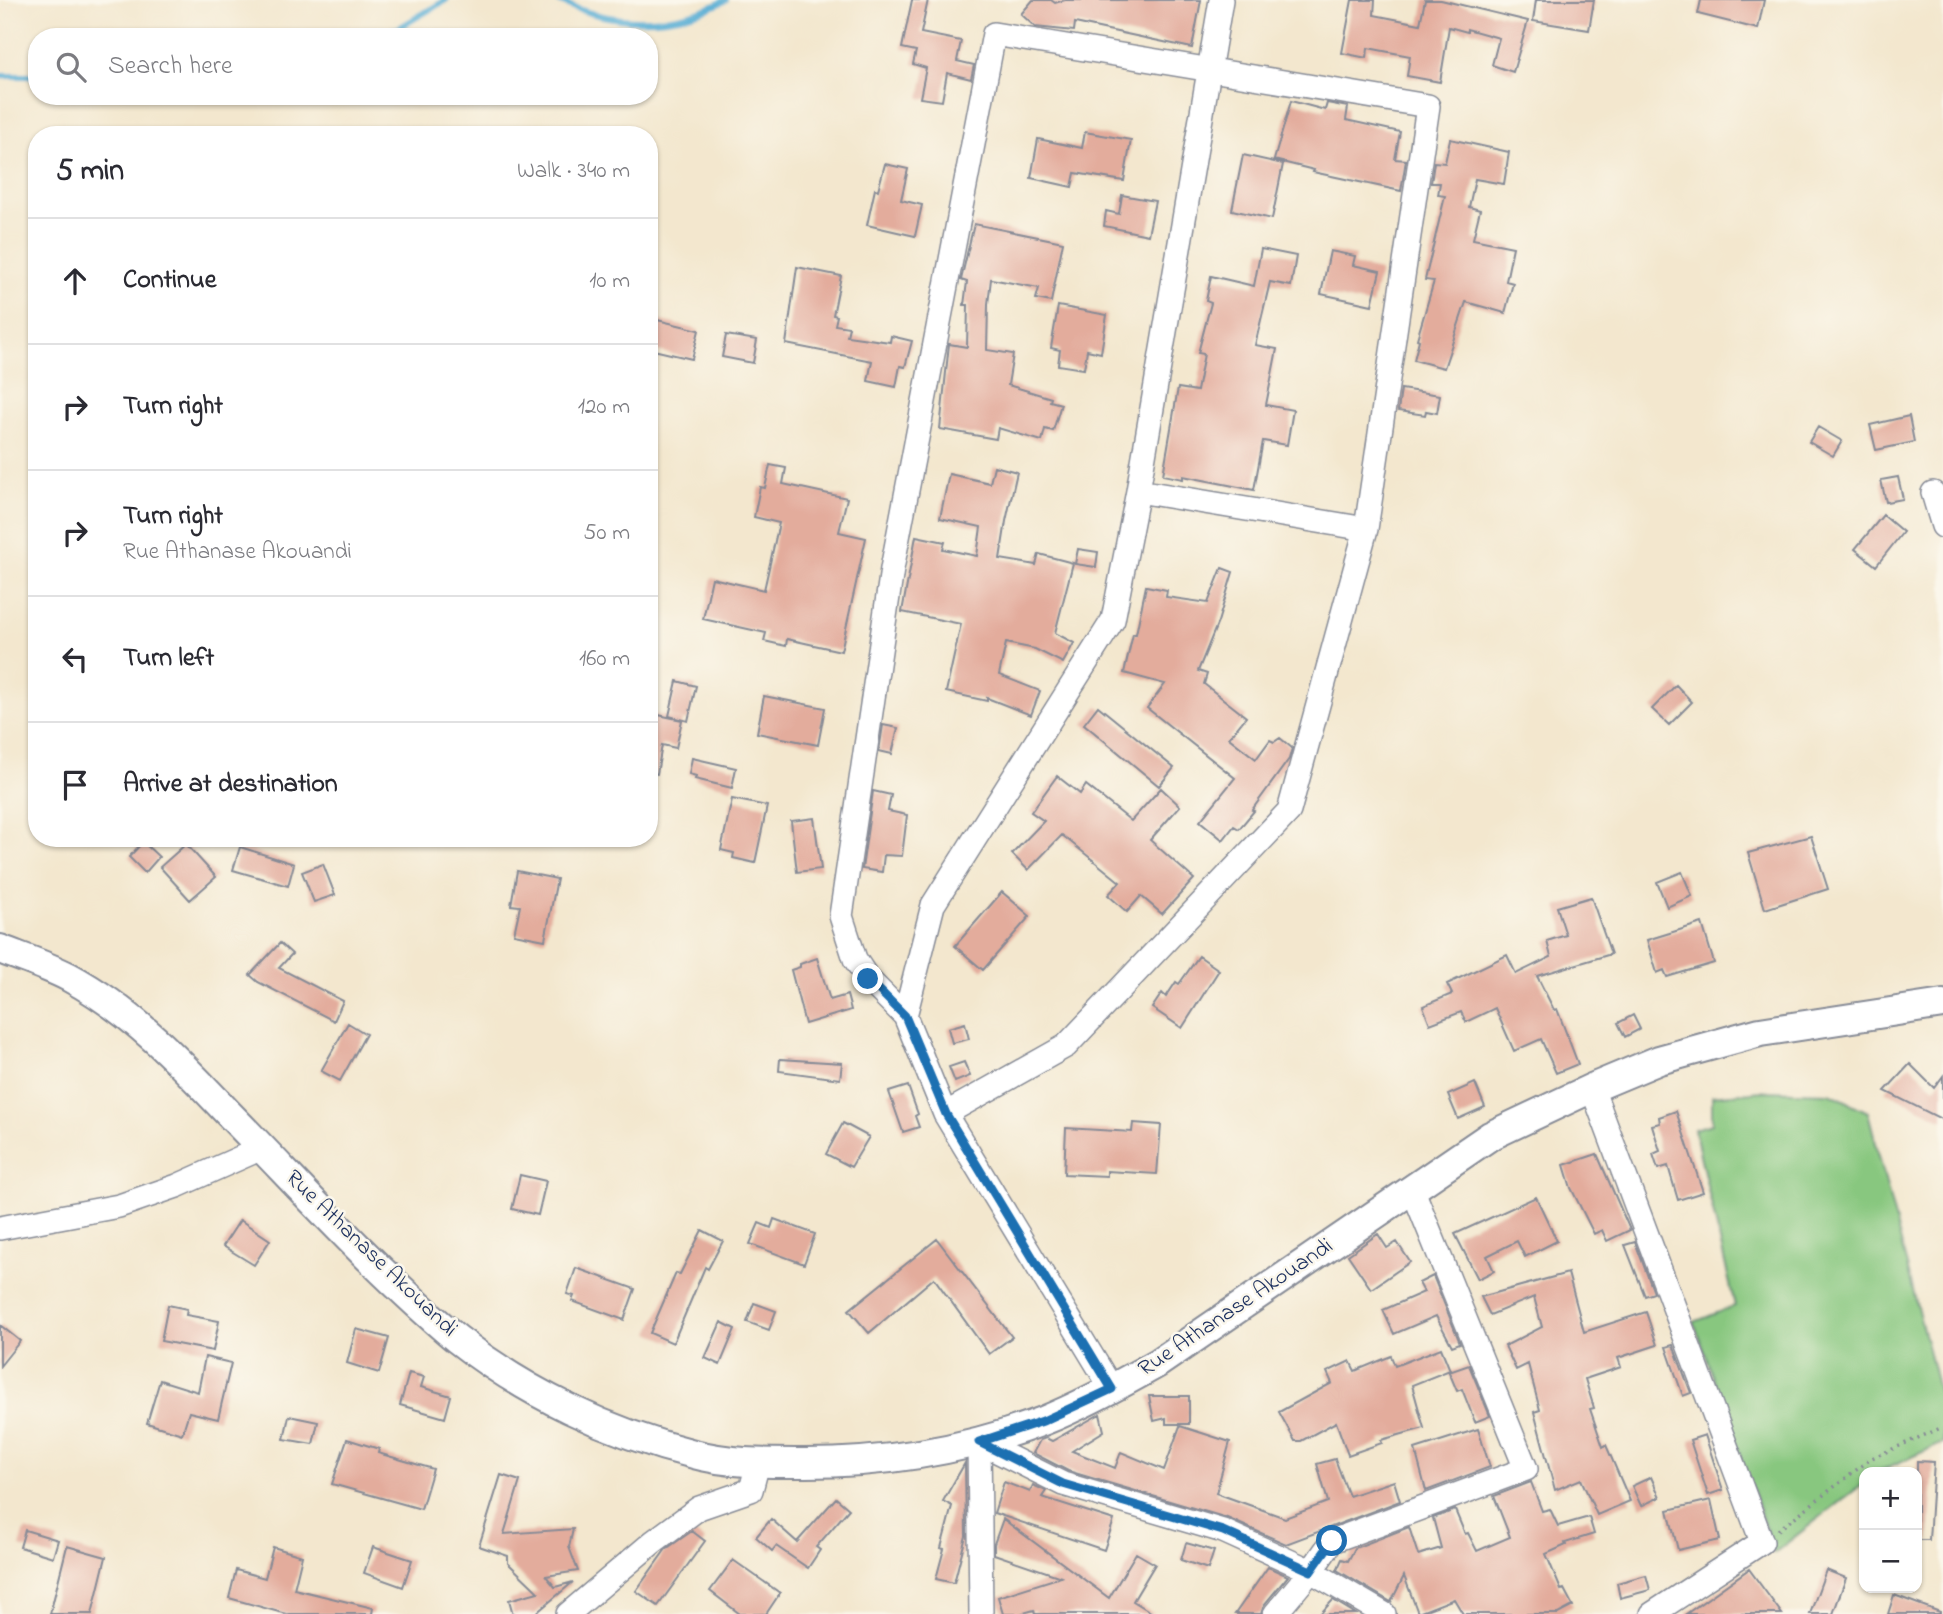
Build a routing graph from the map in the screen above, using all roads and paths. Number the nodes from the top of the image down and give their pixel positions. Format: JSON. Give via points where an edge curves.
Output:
{"nodes":[{"id":1,"x":1221,"y":0,"type":"edge"},
{"id":2,"x":1210,"y":69,"type":"junction"},
{"id":3,"x":1138,"y":491,"type":"junction"},
{"id":4,"x":1933,"y":493,"type":"dead end"},
{"id":5,"x":1943,"y":526,"type":"edge"},
{"id":6,"x":1366,"y":529,"type":"junction"},
{"id":7,"x":0,"y":949,"type":"edge"},
{"id":8,"x":1943,"y":1004,"type":"edge"},
{"id":9,"x":905,"y":1016,"type":"junction"},
{"id":10,"x":1592,"y":1088,"type":"junction"},
{"id":11,"x":946,"y":1114,"type":"junction"},
{"id":12,"x":262,"y":1148,"type":"junction"},
{"id":13,"x":1412,"y":1188,"type":"junction"},
{"id":14,"x":0,"y":1228,"type":"edge"},
{"id":15,"x":1112,"y":1389,"type":"junction"},
{"id":16,"x":1943,"y":1427,"type":"edge"},
{"id":17,"x":979,"y":1442,"type":"junction"},
{"id":18,"x":758,"y":1463,"type":"junction"},
{"id":19,"x":1762,"y":1542,"type":"junction"},
{"id":20,"x":1311,"y":1571,"type":"junction"},
{"id":21,"x":569,"y":1614,"type":"edge"},
{"id":22,"x":981,"y":1614,"type":"edge"},
{"id":23,"x":1275,"y":1614,"type":"edge"},
{"id":24,"x":1384,"y":1614,"type":"edge"},
{"id":25,"x":1652,"y":1614,"type":"edge"}],
"edges":[{"from":1,"to":2,"type":"street"},
{"from":2,"to":3,"type":"street"},
{"from":2,"to":6,"type":"street","via":[[1428,106]]},
{"from":2,"to":9,"type":"street","via":[[994,34],[892,569],[841,916],[855,959]]},
{"from":3,"to":6,"type":"street"},
{"from":3,"to":9,"type":"street","via":[[1113,620],[933,905]]},
{"from":4,"to":5,"type":"street"},
{"from":6,"to":11,"type":"street","via":[[1289,811],[1066,1046]]},
{"from":7,"to":12,"type":"street","name":"Rue Athanase Akouandi","via":[[68,976],[125,1014]]},
{"from":8,"to":10,"type":"street","name":"Rue Athanase Akouandi","via":[[1760,1032],[1659,1060]]},
{"from":9,"to":11,"type":"street"},
{"from":10,"to":13,"type":"street","name":"Rue Athanase Akouandi","via":[[1490,1136]]},
{"from":10,"to":19,"type":"street"},
{"from":11,"to":15,"type":"street"},
{"from":12,"to":14,"type":"street","via":[[118,1206]]},
{"from":12,"to":18,"type":"street","name":"Rue Athanase Akouandi","via":[[381,1270],[457,1339],[522,1382],[571,1410],[633,1436],[698,1455]]},
{"from":13,"to":15,"type":"street","name":"Rue Athanase Akouandi","via":[[1158,1363]]},
{"from":13,"to":20,"type":"street","via":[[1526,1469],[1332,1541]]},
{"from":15,"to":17,"type":"street","name":"Rue Athanase Akouandi","via":[[1043,1421]]},
{"from":16,"to":19,"type":"path","via":[[1872,1458]]},
{"from":17,"to":18,"type":"street","name":"Rue Athanase Akouandi","via":[[892,1459]]},
{"from":17,"to":20,"type":"street","via":[[1063,1484],[1223,1531]]},
{"from":17,"to":22,"type":"street"},
{"from":18,"to":21,"type":"street","via":[[751,1490],[699,1508]]},
{"from":19,"to":25,"type":"street"},
{"from":20,"to":23,"type":"street"},
{"from":20,"to":24,"type":"street"}]}
